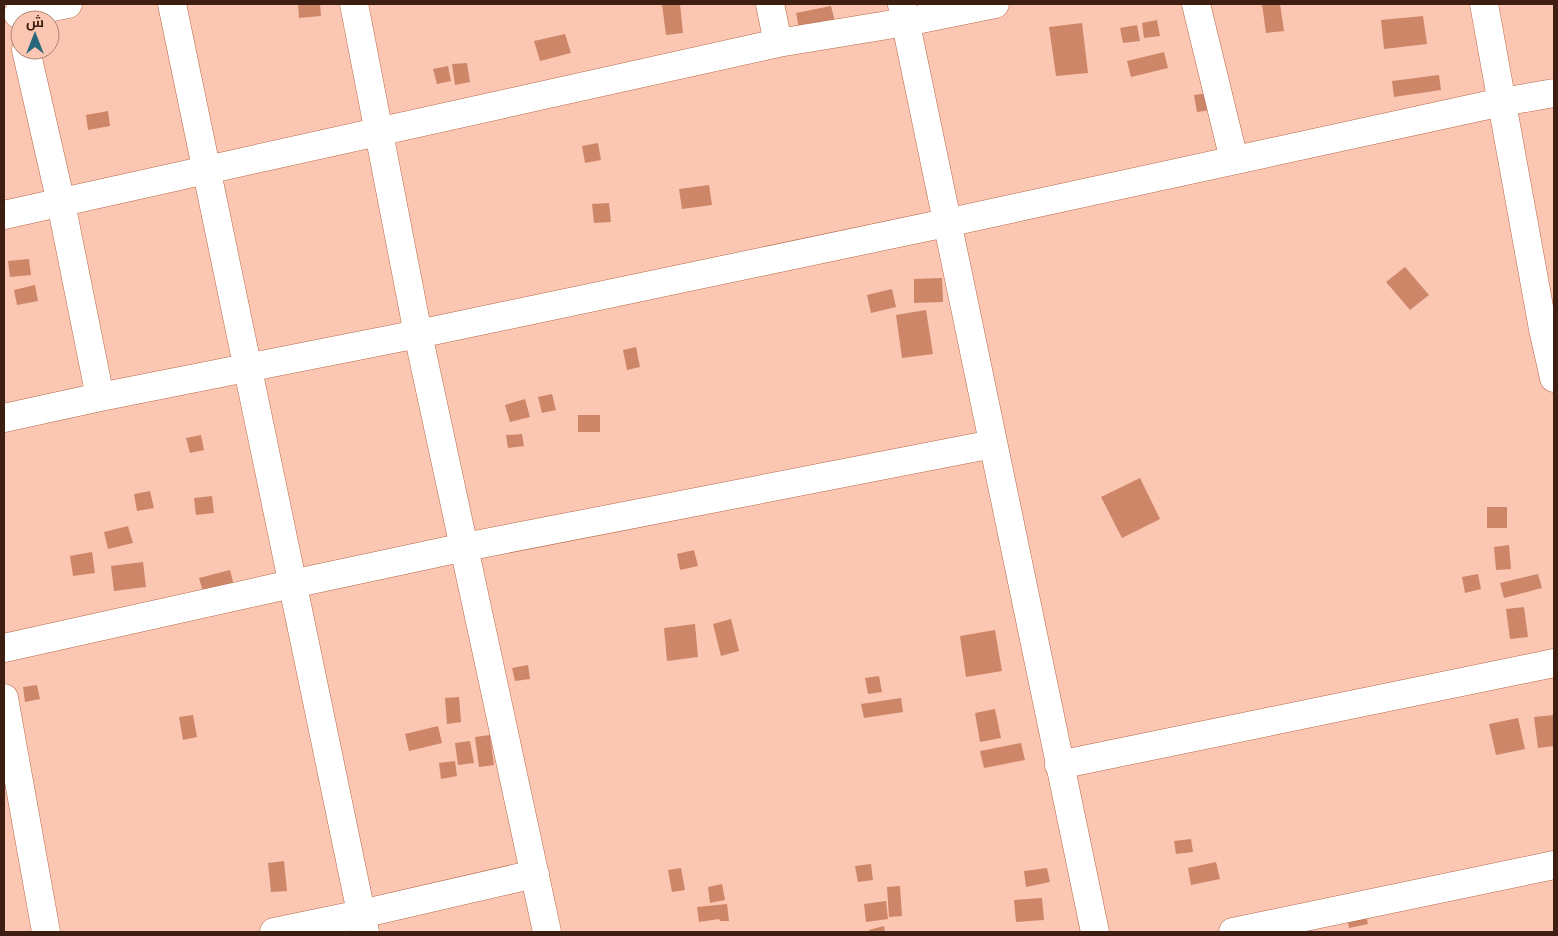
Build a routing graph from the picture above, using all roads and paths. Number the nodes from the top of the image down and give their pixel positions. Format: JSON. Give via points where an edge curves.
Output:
{"nodes":[{"id":1,"x":68,"y":4,"type":"edge"},
{"id":2,"x":172,"y":4,"type":"edge"},
{"id":3,"x":354,"y":4,"type":"edge"},
{"id":4,"x":770,"y":4,"type":"edge"},
{"id":5,"x":995,"y":4,"type":"edge"},
{"id":6,"x":1196,"y":4,"type":"edge"},
{"id":7,"x":1484,"y":4,"type":"edge"},
{"id":8,"x":38,"y":10,"type":"edge"},
{"id":9,"x":904,"y":13,"type":"edge"},
{"id":10,"x":778,"y":44,"type":"junction"},
{"id":11,"x":28,"y":60,"type":"edge"},
{"id":12,"x":1554,"y":92,"type":"edge"},
{"id":13,"x":1502,"y":102,"type":"junction"},
{"id":14,"x":379,"y":132,"type":"junction"},
{"id":15,"x":1234,"y":160,"type":"junction"},
{"id":16,"x":206,"y":170,"type":"junction"},
{"id":17,"x":62,"y":203,"type":"junction"},
{"id":18,"x":4,"y":215,"type":"edge"},
{"id":19,"x":946,"y":223,"type":"junction"},
{"id":20,"x":1549,"y":328,"type":"edge"},
{"id":21,"x":418,"y":334,"type":"junction"},
{"id":22,"x":248,"y":367,"type":"junction"},
{"id":23,"x":1554,"y":378,"type":"edge"},
{"id":24,"x":100,"y":397,"type":"junction"},
{"id":25,"x":4,"y":418,"type":"edge"},
{"id":26,"x":993,"y":444,"type":"junction"},
{"id":27,"x":465,"y":548,"type":"junction"},
{"id":28,"x":292,"y":584,"type":"junction"},
{"id":29,"x":4,"y":648,"type":"edge"},
{"id":30,"x":1554,"y":663,"type":"edge"},
{"id":31,"x":4,"y":698,"type":"edge"},
{"id":32,"x":1059,"y":765,"type":"junction"},
{"id":33,"x":1554,"y":865,"type":"edge"},
{"id":34,"x":535,"y":874,"type":"junction"},
{"id":35,"x":363,"y":923,"type":"edge"},
{"id":36,"x":46,"y":932,"type":"edge"},
{"id":37,"x":274,"y":932,"type":"edge"},
{"id":38,"x":547,"y":932,"type":"edge"},
{"id":39,"x":1094,"y":932,"type":"edge"},
{"id":40,"x":1233,"y":932,"type":"edge"}],
"edges":[{"from":1,"to":8,"type":"street"},
{"from":2,"to":16,"type":"street"},
{"from":3,"to":14,"type":"street"},
{"from":4,"to":10,"type":"street"},
{"from":5,"to":9,"type":"street"},
{"from":6,"to":15,"type":"street"},
{"from":7,"to":13,"type":"street"},
{"from":9,"to":10,"type":"street"},
{"from":9,"to":19,"type":"street"},
{"from":10,"to":14,"type":"street"},
{"from":11,"to":17,"type":"street"},
{"from":12,"to":13,"type":"street"},
{"from":13,"to":15,"type":"street"},
{"from":13,"to":20,"type":"street"},
{"from":14,"to":16,"type":"street"},
{"from":14,"to":21,"type":"street"},
{"from":15,"to":19,"type":"street"},
{"from":16,"to":17,"type":"street"},
{"from":16,"to":22,"type":"street"},
{"from":17,"to":18,"type":"street"},
{"from":17,"to":24,"type":"street"},
{"from":19,"to":21,"type":"street"},
{"from":19,"to":26,"type":"street"},
{"from":20,"to":23,"type":"street"},
{"from":21,"to":22,"type":"street"},
{"from":21,"to":27,"type":"street"},
{"from":22,"to":24,"type":"street"},
{"from":22,"to":28,"type":"street"},
{"from":24,"to":25,"type":"street"},
{"from":26,"to":27,"type":"street"},
{"from":26,"to":32,"type":"street"},
{"from":27,"to":28,"type":"street"},
{"from":27,"to":34,"type":"street"},
{"from":28,"to":29,"type":"street"},
{"from":28,"to":35,"type":"street"},
{"from":30,"to":32,"type":"street"},
{"from":31,"to":36,"type":"street"},
{"from":32,"to":39,"type":"street"},
{"from":33,"to":40,"type":"street"},
{"from":34,"to":35,"type":"street"},
{"from":34,"to":38,"type":"street"},
{"from":35,"to":37,"type":"street"}]}
